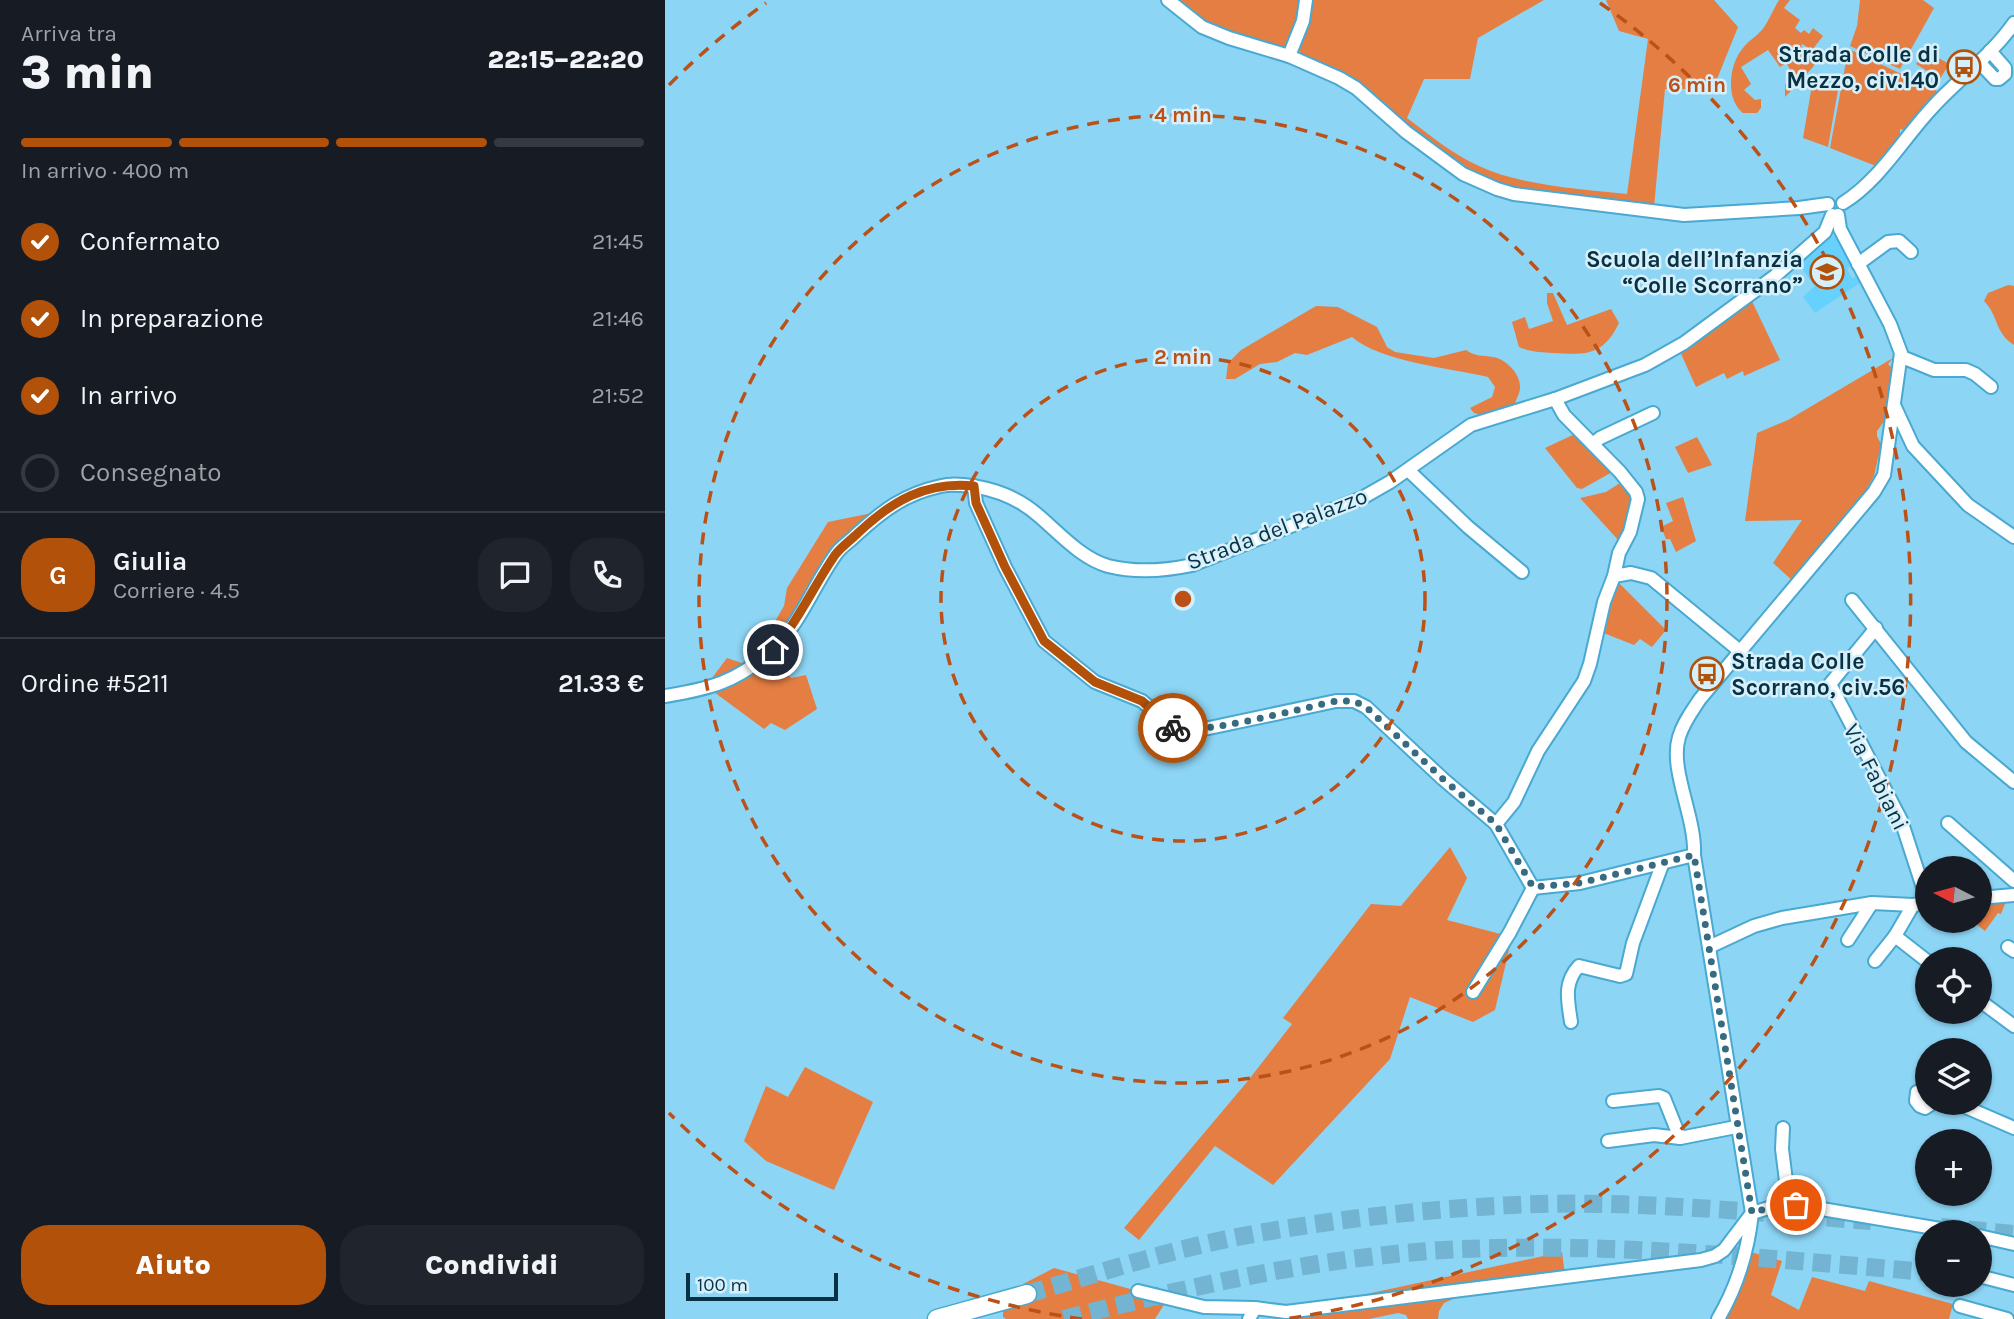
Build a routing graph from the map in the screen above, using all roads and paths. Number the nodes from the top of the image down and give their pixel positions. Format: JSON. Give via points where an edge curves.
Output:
{"nodes":[{"id":1,"x":1168,"y":0,"type":"edge"},
{"id":2,"x":1305,"y":0,"type":"edge"},
{"id":3,"x":2014,"y":23,"type":"edge"},
{"id":4,"x":1990,"y":51,"type":"junction"},
{"id":5,"x":1289,"y":56,"type":"junction"},
{"id":6,"x":1979,"y":62,"type":"junction"},
{"id":7,"x":2010,"y":78,"type":"edge"},
{"id":8,"x":1834,"y":210,"type":"junction"},
{"id":9,"x":1911,"y":252,"type":"dead end"},
{"id":10,"x":1858,"y":264,"type":"junction"},
{"id":11,"x":1902,"y":357,"type":"junction"},
{"id":12,"x":1991,"y":387,"type":"dead end"},
{"id":13,"x":1555,"y":398,"type":"junction"},
{"id":14,"x":1894,"y":405,"type":"junction"},
{"id":15,"x":1653,"y":413,"type":"dead end"},
{"id":16,"x":1593,"y":444,"type":"junction"},
{"id":17,"x":1408,"y":470,"type":"junction"},
{"id":18,"x":974,"y":486,"type":"junction"},
{"id":19,"x":2013,"y":534,"type":"edge"},
{"id":20,"x":1522,"y":572,"type":"dead end"},
{"id":21,"x":1614,"y":576,"type":"junction"},
{"id":22,"x":1852,"y":600,"type":"dead end"},
{"id":23,"x":1876,"y":628,"type":"junction"},
{"id":24,"x":1741,"y":652,"type":"junction"},
{"id":25,"x":665,"y":696,"type":"edge"},
{"id":26,"x":2014,"y":782,"type":"edge"},
{"id":27,"x":1948,"y":823,"type":"dead end"},
{"id":28,"x":1496,"y":824,"type":"junction"},
{"id":29,"x":1694,"y":855,"type":"junction"},
{"id":30,"x":1915,"y":864,"type":"edge"},
{"id":31,"x":1662,"y":865,"type":"junction"},
{"id":32,"x":2014,"y":881,"type":"edge"},
{"id":33,"x":1533,"y":887,"type":"junction"},
{"id":34,"x":2014,"y":895,"type":"edge"},
{"id":35,"x":1992,"y":897,"type":"edge"},
{"id":36,"x":1872,"y":903,"type":"junction"},
{"id":37,"x":1913,"y":905,"type":"joint"},
{"id":38,"x":1895,"y":936,"type":"junction"},
{"id":39,"x":1848,"y":940,"type":"dead end"},
{"id":40,"x":1709,"y":947,"type":"junction"},
{"id":41,"x":1915,"y":952,"type":"edge"},
{"id":42,"x":1875,"y":961,"type":"dead end"},
{"id":43,"x":1473,"y":992,"type":"dead end"},
{"id":44,"x":1992,"y":1010,"type":"edge"},
{"id":45,"x":1571,"y":1022,"type":"dead end"},
{"id":46,"x":2014,"y":1026,"type":"edge"},
{"id":47,"x":1613,"y":1101,"type":"dead end"},
{"id":48,"x":1984,"y":1115,"type":"edge"},
{"id":49,"x":1737,"y":1127,"type":"junction"},
{"id":50,"x":1783,"y":1128,"type":"dead end"},
{"id":51,"x":2014,"y":1128,"type":"edge"},
{"id":52,"x":1680,"y":1138,"type":"junction"},
{"id":53,"x":1608,"y":1141,"type":"dead end"},
{"id":54,"x":1789,"y":1205,"type":"junction"},
{"id":55,"x":1752,"y":1213,"type":"junction"},
{"id":56,"x":1915,"y":1225,"type":"edge"},
{"id":57,"x":1992,"y":1239,"type":"edge"},
{"id":58,"x":2014,"y":1244,"type":"edge"},
{"id":59,"x":1992,"y":1279,"type":"edge"},
{"id":60,"x":2014,"y":1285,"type":"edge"},
{"id":61,"x":1138,"y":1291,"type":"dead end"},
{"id":62,"x":1027,"y":1294,"type":"tunnel mouth"},
{"id":63,"x":1960,"y":1306,"type":"dead end"},
{"id":64,"x":1252,"y":1314,"type":"edge"},
{"id":65,"x":937,"y":1319,"type":"edge"},
{"id":66,"x":1718,"y":1319,"type":"edge"},
{"id":67,"x":2007,"y":1319,"type":"edge"}],
"edges":[{"from":1,"to":5,"type":"street","via":[[1202,27]]},
{"from":2,"to":5,"type":"street","via":[[1303,21]]},
{"from":3,"to":4,"type":"street"},
{"from":4,"to":6,"type":"street"},
{"from":4,"to":7,"type":"street"},
{"from":5,"to":8,"type":"street","via":[[1356,88],[1463,174],[1514,194],[1684,215],[1814,207]]},
{"from":6,"to":7,"type":"street","via":[[1995,79]]},
{"from":6,"to":8,"type":"street","via":[[1873,177]]},
{"from":8,"to":10,"type":"street"},
{"from":8,"to":13,"type":"street","name":"Strada del Palazzo","via":[[1825,232],[1775,276],[1684,343],[1645,365]]},
{"from":9,"to":10,"type":"street","via":[[1899,241],[1888,242]]},
{"from":10,"to":11,"type":"street"},
{"from":11,"to":12,"type":"street","via":[[1934,370],[1966,370]]},
{"from":11,"to":14,"type":"street"},
{"from":13,"to":16,"type":"street","via":[[1564,415]]},
{"from":13,"to":17,"type":"street","name":"Strada del Palazzo","via":[[1471,425]]},
{"from":14,"to":19,"type":"street","via":[[1913,446],[1968,505]]},
{"from":14,"to":24,"type":"street","via":[[1881,482]]},
{"from":15,"to":16,"type":"street"},
{"from":16,"to":21,"type":"street","via":[[1638,495]]},
{"from":17,"to":18,"type":"street","name":"Strada del Palazzo","via":[[1362,498],[1192,565],[1139,571],[1106,565],[1079,550],[1023,504]]},
{"from":17,"to":20,"type":"street"},
{"from":18,"to":25,"type":"street","name":"Strada del Palazzo","via":[[941,486],[882,511],[836,553],[804,609],[773,650],[722,683]]},
{"from":18,"to":28,"type":"street","via":[[976,503],[1044,641],[1095,682],[1142,701],[1174,729],[1185,730],[1354,701]]},
{"from":21,"to":24,"type":"street","via":[[1631,573],[1651,578]]},
{"from":21,"to":28,"type":"street","via":[[1584,681],[1538,751],[1514,802]]},
{"from":22,"to":23,"type":"street"},
{"from":23,"to":26,"type":"street","via":[[1966,742]]},
{"from":23,"to":30,"type":"street","name":"Via Fabiani","via":[[1830,684],[1901,820]]},
{"from":24,"to":29,"type":"street","via":[[1700,699],[1679,735],[1677,757],[1692,821]]},
{"from":27,"to":32,"type":"street"},
{"from":28,"to":33,"type":"street"},
{"from":29,"to":31,"type":"street"},
{"from":29,"to":40,"type":"street"},
{"from":31,"to":33,"type":"street","via":[[1580,883]]},
{"from":31,"to":45,"type":"street","via":[[1626,974],[1579,966],[1571,974],[1566,991]]},
{"from":33,"to":43,"type":"street"},
{"from":34,"to":35,"type":"street"},
{"from":36,"to":37,"type":"street"},
{"from":36,"to":39,"type":"street"},
{"from":36,"to":40,"type":"street","via":[[1773,920]]},
{"from":37,"to":38,"type":"street"},
{"from":38,"to":41,"type":"street"},
{"from":38,"to":42,"type":"street"},
{"from":40,"to":49,"type":"street"},
{"from":44,"to":46,"type":"street"},
{"from":47,"to":52,"type":"street","via":[[1664,1098]]},
{"from":48,"to":51,"type":"street"},
{"from":49,"to":52,"type":"street"},
{"from":49,"to":55,"type":"street"},
{"from":50,"to":54,"type":"street","via":[[1781,1149]]},
{"from":52,"to":53,"type":"street","via":[[1654,1135]]},
{"from":54,"to":55,"type":"street"},
{"from":54,"to":56,"type":"street"},
{"from":55,"to":64,"type":"street","via":[[1724,1250],[1701,1260]]},
{"from":55,"to":66,"type":"street","via":[[1742,1266]]},
{"from":57,"to":58,"type":"street"},
{"from":59,"to":60,"type":"street"},
{"from":61,"to":64,"type":"street"},
{"from":62,"to":65,"type":"highway"},
{"from":63,"to":67,"type":"street"}]}
